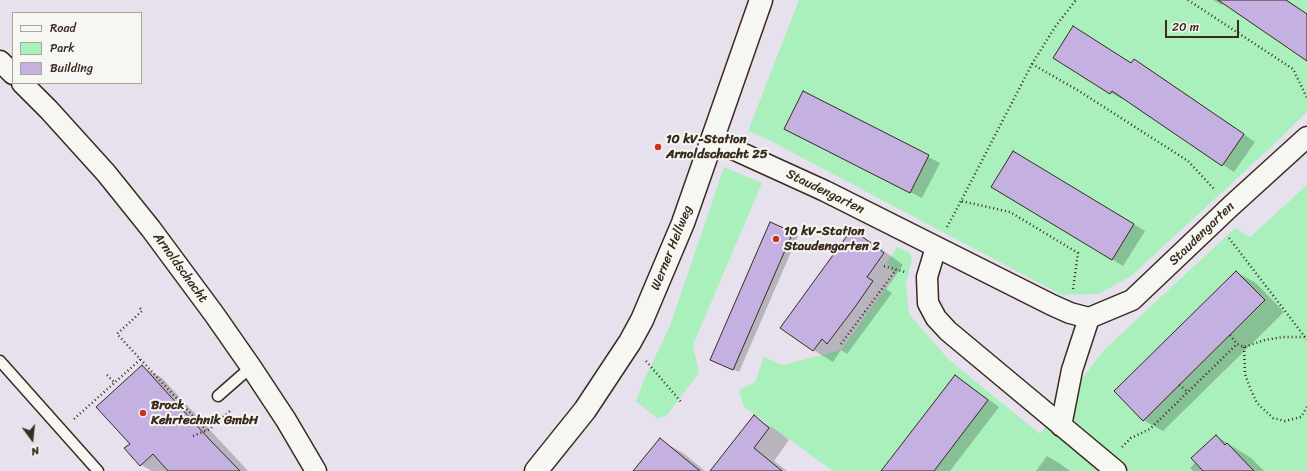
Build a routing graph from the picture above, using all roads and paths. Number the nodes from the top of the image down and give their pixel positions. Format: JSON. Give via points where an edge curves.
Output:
{"nodes":[{"id":1,"x":762,"y":0,"type":"edge"},
{"id":2,"x":1076,"y":0,"type":"edge"},
{"id":3,"x":1188,"y":0,"type":"edge"},
{"id":4,"x":1032,"y":64,"type":"junction"},
{"id":5,"x":23,"y":84,"type":"edge"},
{"id":6,"x":1307,"y":98,"type":"edge"},
{"id":7,"x":1307,"y":137,"type":"edge"},
{"id":8,"x":713,"y":140,"type":"junction"},
{"id":9,"x":961,"y":201,"type":"junction"},
{"id":10,"x":1231,"y":206,"type":"junction"},
{"id":11,"x":1215,"y":220,"type":"junction"},
{"id":12,"x":936,"y":247,"type":"junction"},
{"id":13,"x":896,"y":270,"type":"dead end"},
{"id":14,"x":140,"y":308,"type":"dead end"},
{"id":15,"x":1079,"y":315,"type":"junction"},
{"id":16,"x":1230,"y":335,"type":"dead end"},
{"id":17,"x":1306,"y":338,"type":"edge"},
{"id":18,"x":630,"y":342,"type":"junction"},
{"id":19,"x":841,"y":344,"type":"dead end"},
{"id":20,"x":1237,"y":344,"type":"junction"},
{"id":21,"x":1244,"y":347,"type":"junction"},
{"id":22,"x":141,"y":359,"type":"junction"},
{"id":23,"x":0,"y":362,"type":"edge"},
{"id":24,"x":251,"y":368,"type":"junction"},
{"id":25,"x":107,"y":375,"type":"dead end"},
{"id":26,"x":115,"y":383,"type":"junction"},
{"id":27,"x":1179,"y":385,"type":"dead end"},
{"id":28,"x":1188,"y":392,"type":"junction"},
{"id":29,"x":218,"y":396,"type":"dead end"},
{"id":30,"x":682,"y":403,"type":"dead end"},
{"id":31,"x":1307,"y":407,"type":"edge"},
{"id":32,"x":1061,"y":426,"type":"junction"},
{"id":33,"x":62,"y":430,"type":"junction"},
{"id":34,"x":206,"y":430,"type":"dead end"},
{"id":35,"x":1111,"y":467,"type":"edge"},
{"id":36,"x":98,"y":471,"type":"edge"},
{"id":37,"x":316,"y":471,"type":"edge"},
{"id":38,"x":536,"y":471,"type":"edge"}],
"edges":[{"from":1,"to":8,"type":"main road","name":"Werner Hellweg"},
{"from":2,"to":4,"type":"path","via":[[1055,27]]},
{"from":3,"to":6,"type":"path","via":[[1294,69]]},
{"from":4,"to":9,"type":"path"},
{"from":4,"to":10,"type":"path","via":[[1188,160]]},
{"from":5,"to":24,"type":"street","name":"Arnoldschacht","via":[[106,173],[151,229]]},
{"from":7,"to":10,"type":"street","name":"Staudengarten"},
{"from":8,"to":12,"type":"street","name":"Staudengarten","via":[[826,191]]},
{"from":8,"to":18,"type":"main road","name":"Werner Hellweg","via":[[683,223],[642,320]]},
{"from":9,"to":12,"type":"path"},
{"from":9,"to":15,"type":"path","via":[[1010,212],[1078,253]]},
{"from":10,"to":11,"type":"street","name":"Staudengarten"},
{"from":11,"to":15,"type":"street","name":"Staudengarten","via":[[1132,300]]},
{"from":11,"to":17,"type":"path"},
{"from":12,"to":15,"type":"street","name":"Staudengarten","via":[[1052,306]]},
{"from":12,"to":32,"type":"street","via":[[927,277],[928,303],[936,318]]},
{"from":13,"to":19,"type":"path"},
{"from":14,"to":22,"type":"path","via":[[142,310],[117,334]]},
{"from":15,"to":32,"type":"street"},
{"from":16,"to":20,"type":"path"},
{"from":17,"to":21,"type":"path","via":[[1265,340]]},
{"from":18,"to":30,"type":"path"},
{"from":18,"to":38,"type":"main road","name":"Werner Hellweg","via":[[585,410]]},
{"from":20,"to":21,"type":"path"},
{"from":20,"to":28,"type":"path"},
{"from":21,"to":31,"type":"path","via":[[1245,374],[1250,388],[1257,403],[1272,418],[1285,421],[1301,417]]},
{"from":22,"to":26,"type":"path"},
{"from":22,"to":34,"type":"path"},
{"from":23,"to":33,"type":"lane"},
{"from":24,"to":29,"type":"lane"},
{"from":24,"to":37,"type":"street","name":"Arnoldschacht"},
{"from":25,"to":26,"type":"path"},
{"from":26,"to":33,"type":"path"},
{"from":27,"to":28,"type":"path"},
{"from":28,"to":35,"type":"path","via":[[1150,429],[1131,438]]},
{"from":32,"to":35,"type":"street"},
{"from":33,"to":36,"type":"lane"}]}
